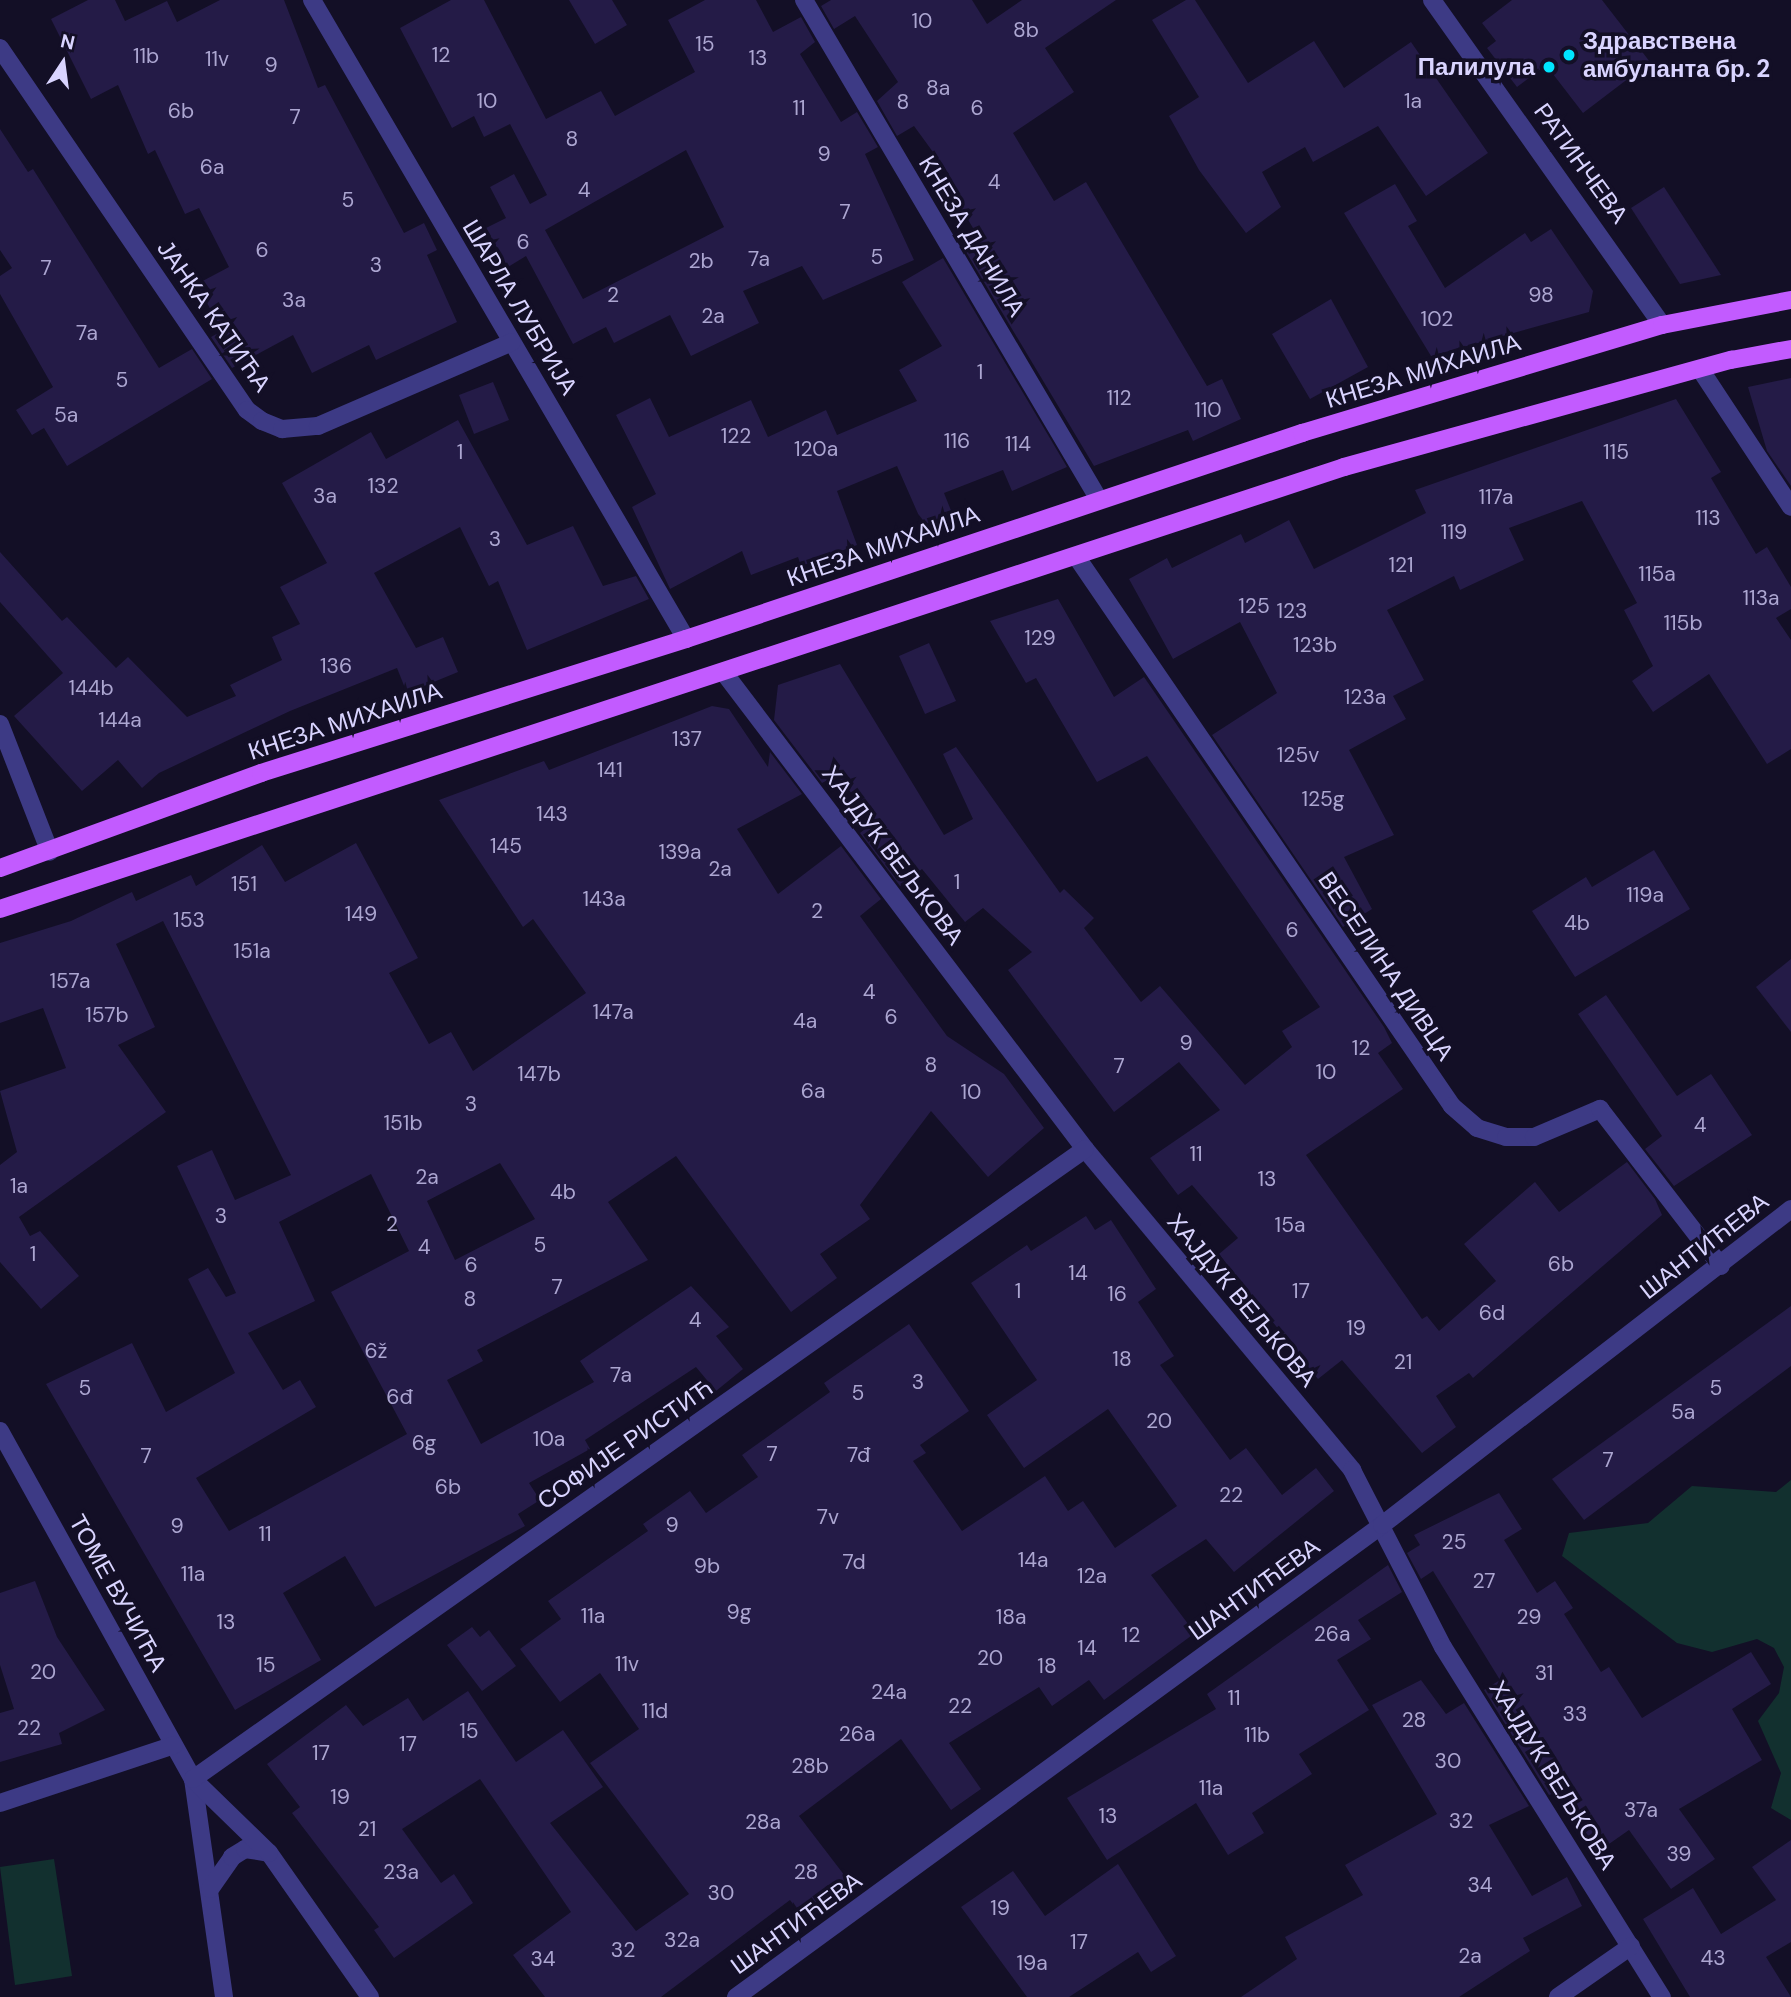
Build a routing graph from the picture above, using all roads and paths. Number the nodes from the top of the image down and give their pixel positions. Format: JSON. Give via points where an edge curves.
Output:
{"nodes":[{"id":1,"x":312,"y":0,"type":"edge"},
{"id":2,"x":804,"y":0,"type":"edge"},
{"id":3,"x":1432,"y":0,"type":"edge"},
{"id":4,"x":0,"y":48,"type":"edge"},
{"id":5,"x":1791,"y":300,"type":"edge"},
{"id":6,"x":1662,"y":324,"type":"junction"},
{"id":7,"x":512,"y":342,"type":"junction"},
{"id":8,"x":1791,"y":349,"type":"edge"},
{"id":9,"x":1700,"y":369,"type":"junction"},
{"id":10,"x":1098,"y":498,"type":"junction"},
{"id":11,"x":1791,"y":507,"type":"edge"},
{"id":12,"x":1076,"y":556,"type":"junction"},
{"id":13,"x":686,"y":639,"type":"junction"},
{"id":14,"x":725,"y":674,"type":"junction"},
{"id":15,"x":0,"y":724,"type":"edge"},
{"id":16,"x":50,"y":852,"type":"junction"},
{"id":17,"x":0,"y":868,"type":"edge"},
{"id":18,"x":0,"y":909,"type":"edge"},
{"id":19,"x":1085,"y":1149,"type":"junction"},
{"id":20,"x":1791,"y":1209,"type":"edge"},
{"id":21,"x":1721,"y":1266,"type":"junction"},
{"id":22,"x":0,"y":1430,"type":"edge"},
{"id":23,"x":6,"y":1452,"type":"edge"},
{"id":24,"x":1382,"y":1525,"type":"junction"},
{"id":25,"x":174,"y":1745,"type":"junction"},
{"id":26,"x":193,"y":1779,"type":"junction"},
{"id":27,"x":0,"y":1803,"type":"edge"},
{"id":28,"x":270,"y":1853,"type":"junction"},
{"id":29,"x":210,"y":1889,"type":"junction"},
{"id":30,"x":1631,"y":1946,"type":"junction"},
{"id":31,"x":224,"y":1997,"type":"edge"},
{"id":32,"x":370,"y":1997,"type":"edge"},
{"id":33,"x":736,"y":1997,"type":"edge"},
{"id":34,"x":1558,"y":1997,"type":"edge"},
{"id":35,"x":1662,"y":1997,"type":"edge"}],
"edges":[{"from":1,"to":7,"type":"street","name":"ШАРЛА ЛУБРИЈА"},
{"from":2,"to":10,"type":"street","name":"КНЕЗА ДАНИЛА"},
{"from":3,"to":6,"type":"street","name":"РАТИНЧЕВА"},
{"from":4,"to":7,"type":"street","name":"ЈАНКА КАТИЋА","via":[[247,410],[262,421],[282,429],[318,426]]},
{"from":5,"to":6,"type":"main road","name":"КНЕЗА МИХАИЛА"},
{"from":6,"to":10,"type":"main road","name":"КНЕЗА МИХАИЛА"},
{"from":7,"to":13,"type":"street","name":"ШАРЛА ЛУБРИЈА"},
{"from":8,"to":9,"type":"main road"},
{"from":9,"to":11,"type":"street"},
{"from":9,"to":12,"type":"main road","via":[[1344,467]]},
{"from":10,"to":13,"type":"main road","name":"КНЕЗА МИХАИЛА"},
{"from":12,"to":14,"type":"main road"},
{"from":12,"to":21,"type":"street","name":"ВЕСЕЛИНА ДИВЦА","via":[[1452,1106],[1477,1128],[1506,1137],[1534,1137],[1600,1109]]},
{"from":13,"to":16,"type":"main road","name":"КНЕЗА МИХАИЛА","via":[[261,773]]},
{"from":14,"to":18,"type":"main road","via":[[259,820]]},
{"from":14,"to":19,"type":"street","name":"ХАЈДУК ВЕЉКОВА"},
{"from":15,"to":16,"type":"street"},
{"from":16,"to":17,"type":"main road","name":"КНЕЗА МИХАИЛА"},
{"from":19,"to":24,"type":"street","name":"ХАЈДУК ВЕЉКОВА","via":[[1352,1470]]},
{"from":19,"to":26,"type":"street","name":"СОФИЈЕ РИСТИЋ"},
{"from":20,"to":21,"type":"street","name":"ШАНТИЋЕВА"},
{"from":21,"to":24,"type":"street","name":"ШАНТИЋЕВА"},
{"from":22,"to":23,"type":"street","name":"ТОМЕ ВУЧИЋА"},
{"from":23,"to":25,"type":"street","name":"ТОМЕ ВУЧИЋА"},
{"from":24,"to":30,"type":"street","name":"ХАЈДУК ВЕЉКОВА","via":[[1443,1647]]},
{"from":24,"to":33,"type":"street","name":"ШАНТИЋЕВА"},
{"from":25,"to":26,"type":"street","name":"ТОМЕ ВУЧИЋА"},
{"from":25,"to":27,"type":"street"},
{"from":26,"to":28,"type":"street","name":"ТОМЕ ВУЧИЋА"},
{"from":26,"to":29,"type":"street","name":"ТОМЕ ВУЧИЋА"},
{"from":28,"to":29,"type":"street","via":[[245,1849],[232,1857]]},
{"from":28,"to":32,"type":"street","name":"ТОМЕ ВУЧИЋА"},
{"from":29,"to":31,"type":"street","name":"ТОМЕ ВУЧИЋА"},
{"from":30,"to":34,"type":"street"},
{"from":30,"to":35,"type":"street","name":"ХАЈДУК ВЕЉКОВА"}]}
